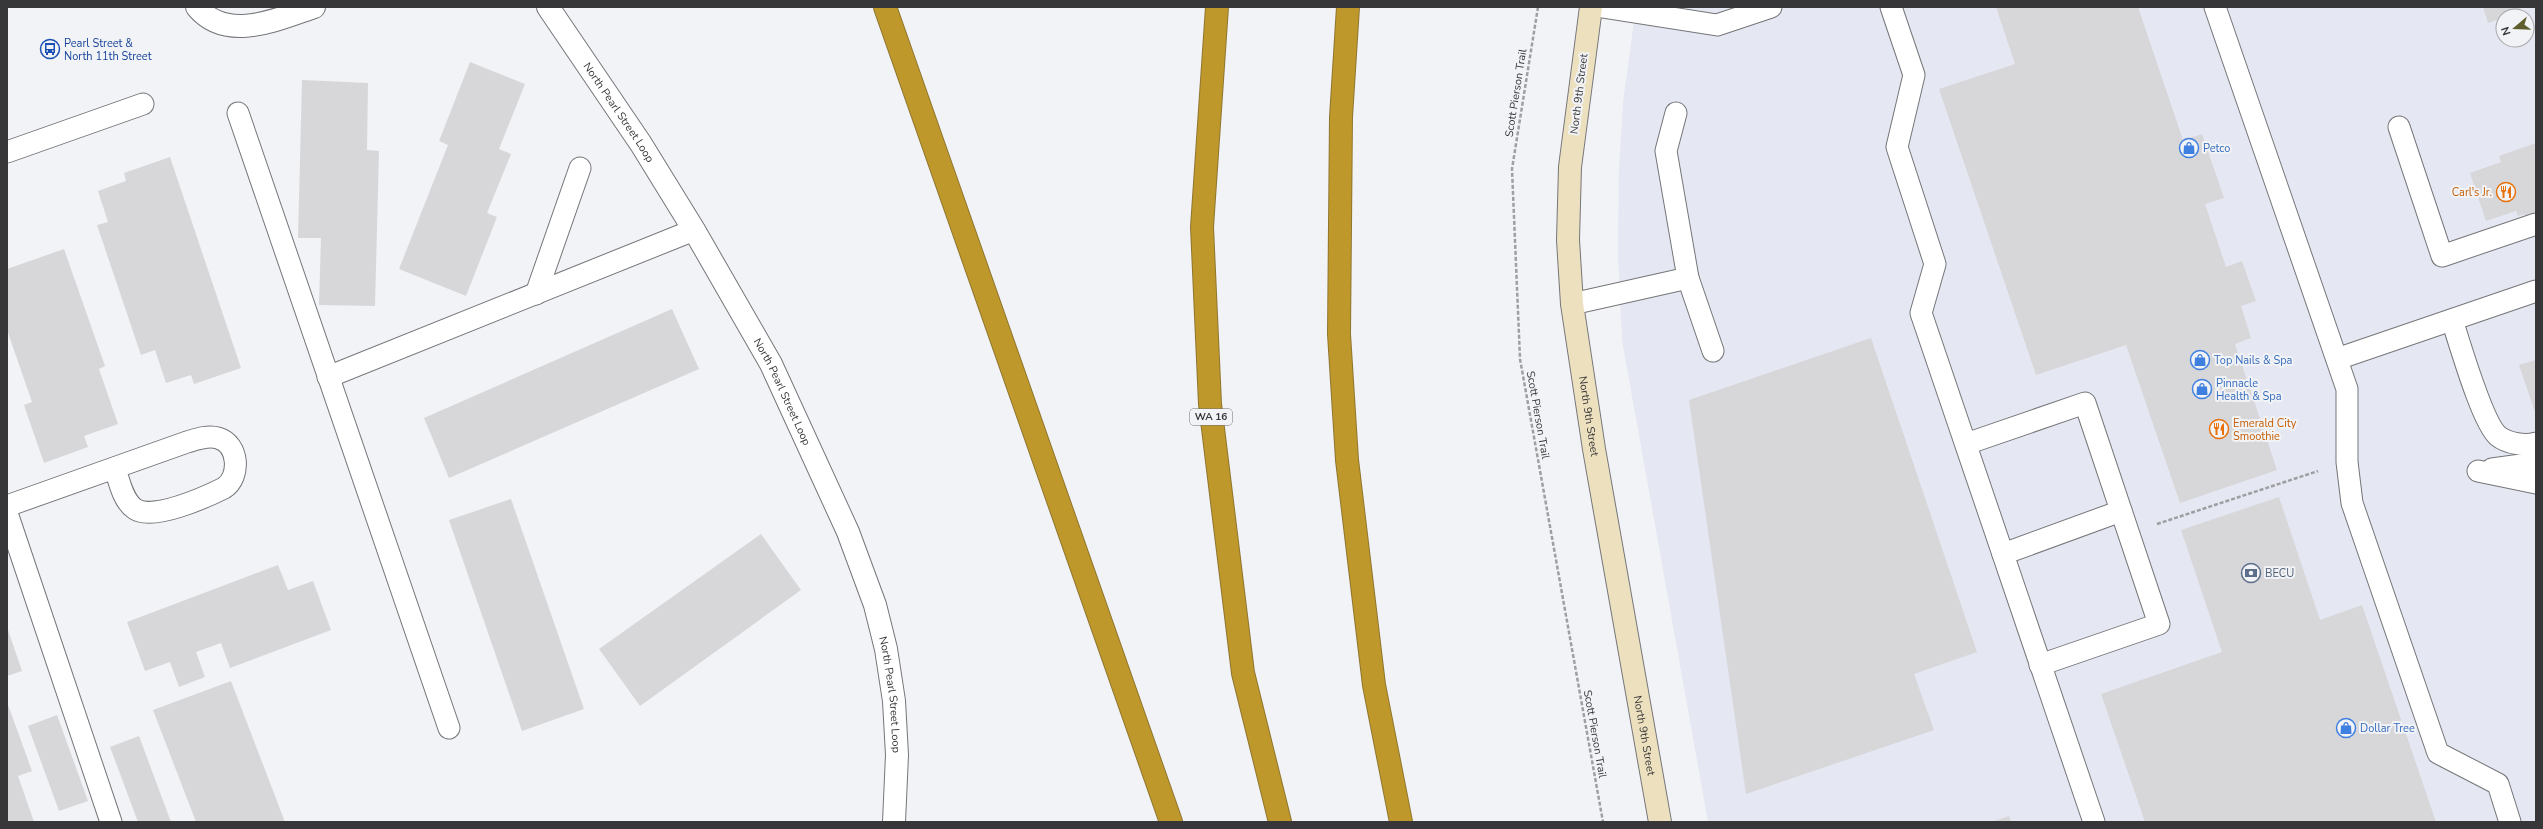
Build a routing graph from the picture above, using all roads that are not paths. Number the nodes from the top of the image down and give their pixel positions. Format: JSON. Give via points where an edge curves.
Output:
{"nodes":[{"id":1,"x":197,"y":7,"type":"edge"},
{"id":2,"x":314,"y":7,"type":"edge"},
{"id":3,"x":548,"y":7,"type":"edge"},
{"id":4,"x":885,"y":7,"type":"edge"},
{"id":5,"x":1217,"y":7,"type":"edge"},
{"id":6,"x":1348,"y":7,"type":"edge"},
{"id":7,"x":1591,"y":7,"type":"edge"},
{"id":8,"x":1602,"y":7,"type":"edge"},
{"id":9,"x":1771,"y":7,"type":"edge"},
{"id":10,"x":1891,"y":7,"type":"edge"},
{"id":11,"x":2215,"y":7,"type":"edge"},
{"id":12,"x":143,"y":104,"type":"dead end"},
{"id":13,"x":238,"y":113,"type":"dead end"},
{"id":14,"x":1676,"y":113,"type":"dead end"},
{"id":15,"x":2399,"y":127,"type":"dead end"},
{"id":16,"x":7,"y":152,"type":"edge"},
{"id":17,"x":580,"y":168,"type":"dead end"},
{"id":18,"x":2536,"y":224,"type":"edge"},
{"id":19,"x":694,"y":230,"type":"junction"},
{"id":20,"x":1688,"y":278,"type":"junction"},
{"id":21,"x":2536,"y":291,"type":"edge"},
{"id":22,"x":536,"y":294,"type":"junction"},
{"id":23,"x":1572,"y":304,"type":"junction"},
{"id":24,"x":2452,"y":320,"type":"junction"},
{"id":25,"x":1713,"y":351,"type":"dead end"},
{"id":26,"x":2337,"y":359,"type":"junction"},
{"id":27,"x":328,"y":377,"type":"junction"},
{"id":28,"x":2536,"y":442,"type":"edge"},
{"id":29,"x":1966,"y":444,"type":"junction"},
{"id":30,"x":2536,"y":463,"type":"edge"},
{"id":31,"x":115,"y":468,"type":"junction"},
{"id":32,"x":2536,"y":484,"type":"edge"},
{"id":33,"x":7,"y":506,"type":"edge"},
{"id":34,"x":2121,"y":511,"type":"junction"},
{"id":35,"x":7,"y":513,"type":"edge"},
{"id":36,"x":2003,"y":554,"type":"junction"},
{"id":37,"x":2040,"y":665,"type":"junction"},
{"id":38,"x":449,"y":728,"type":"dead end"},
{"id":39,"x":111,"y":822,"type":"edge"},
{"id":40,"x":894,"y":822,"type":"edge"},
{"id":41,"x":1171,"y":822,"type":"edge"},
{"id":42,"x":1280,"y":822,"type":"edge"},
{"id":43,"x":1401,"y":822,"type":"edge"},
{"id":44,"x":1660,"y":822,"type":"edge"},
{"id":45,"x":2094,"y":822,"type":"edge"},
{"id":46,"x":2510,"y":822,"type":"edge"}],
"edges":[{"from":1,"to":2,"type":"street","via":[[217,22],[237,26],[269,22]]},
{"from":3,"to":19,"type":"street","name":"North Pearl Street Loop","via":[[641,144]]},
{"from":4,"to":41,"type":"highway"},
{"from":5,"to":42,"type":"highway","number":"WA 16","via":[[1202,226],[1210,404],[1243,673]]},
{"from":6,"to":43,"type":"highway","via":[[1341,116],[1339,334],[1347,460],[1374,686]]},
{"from":7,"to":23,"type":"street","name":"North 9th Street","via":[[1570,167],[1568,240]]},
{"from":8,"to":9,"type":"lane","via":[[1717,25]]},
{"from":10,"to":29,"type":"lane","via":[[1914,75],[1897,147],[1935,264],[1921,313]]},
{"from":11,"to":26,"type":"lane"},
{"from":12,"to":16,"type":"lane"},
{"from":13,"to":27,"type":"lane"},
{"from":14,"to":20,"type":"lane","via":[[1666,151]]},
{"from":15,"to":18,"type":"lane","via":[[2442,256]]},
{"from":17,"to":22,"type":"lane"},
{"from":19,"to":22,"type":"lane"},
{"from":19,"to":40,"type":"street","name":"North Pearl Street Loop","via":[[771,364],[848,532],[875,605],[886,649],[894,701],[897,755]]},
{"from":20,"to":23,"type":"lane"},
{"from":20,"to":25,"type":"lane"},
{"from":21,"to":24,"type":"lane"},
{"from":22,"to":27,"type":"lane"},
{"from":23,"to":44,"type":"street","name":"North 9th Street","via":[[1595,457]]},
{"from":24,"to":26,"type":"lane"},
{"from":24,"to":28,"type":"lane","via":[[2486,416],[2499,436],[2526,446]]},
{"from":26,"to":46,"type":"lane","via":[[2347,389],[2347,462],[2352,503],[2438,753],[2498,784]]},
{"from":27,"to":38,"type":"lane"},
{"from":29,"to":34,"type":"lane","via":[[2085,403]]},
{"from":29,"to":36,"type":"lane"},
{"from":30,"to":32,"type":"lane","via":[[2478,471]]},
{"from":31,"to":31,"type":"lane","via":[[187,442],[209,437],[222,439],[229,444],[236,468],[233,480],[224,488],[152,513],[136,510],[129,502]]},
{"from":31,"to":33,"type":"lane"},
{"from":34,"to":36,"type":"lane"},
{"from":34,"to":37,"type":"lane","via":[[2159,624]]},
{"from":35,"to":39,"type":"lane"},
{"from":36,"to":37,"type":"lane"},
{"from":37,"to":45,"type":"lane"}]}
